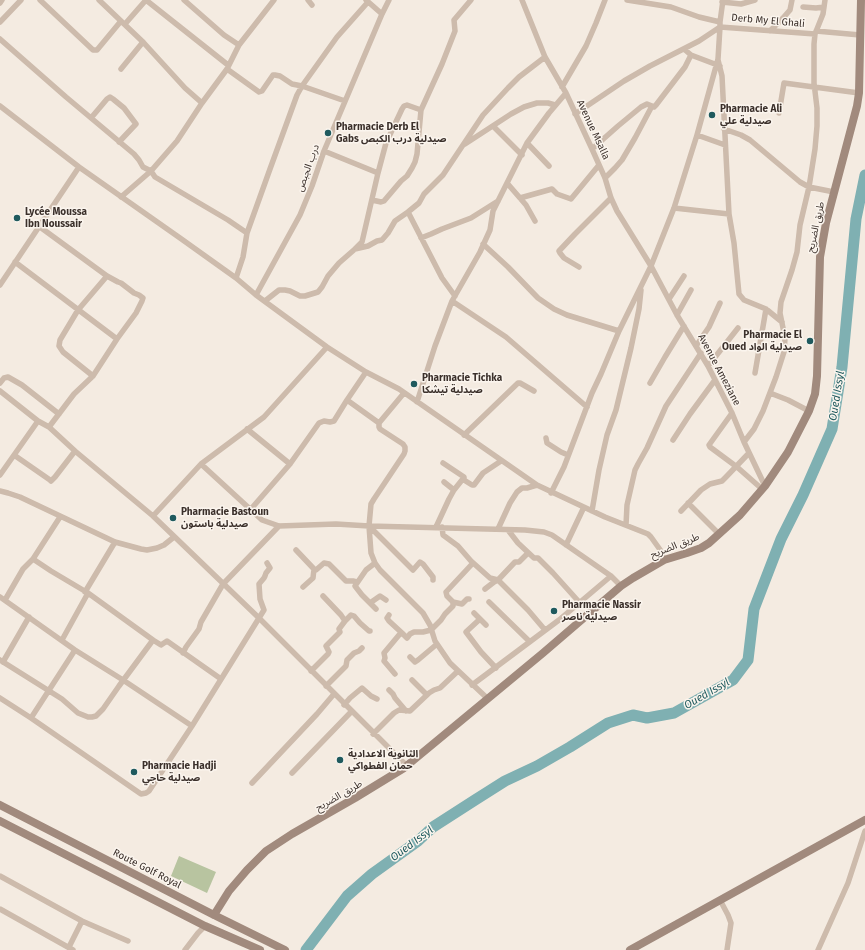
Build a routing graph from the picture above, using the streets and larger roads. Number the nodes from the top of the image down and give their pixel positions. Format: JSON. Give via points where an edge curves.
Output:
{"nodes":[{"id":1,"x":2,"y":0,"type":"edge"},
{"id":2,"x":21,"y":0,"type":"edge"},
{"id":3,"x":40,"y":0,"type":"edge"},
{"id":4,"x":99,"y":0,"type":"edge"},
{"id":5,"x":146,"y":0,"type":"edge"},
{"id":6,"x":184,"y":0,"type":"edge"},
{"id":7,"x":274,"y":0,"type":"edge"},
{"id":8,"x":389,"y":0,"type":"edge"},
{"id":9,"x":522,"y":0,"type":"edge"},
{"id":10,"x":604,"y":0,"type":"edge"},
{"id":11,"x":627,"y":0,"type":"edge"},
{"id":12,"x":755,"y":0,"type":"edge"},
{"id":13,"x":792,"y":0,"type":"edge"},
{"id":14,"x":825,"y":0,"type":"edge"},
{"id":15,"x":861,"y":0,"type":"edge"},
{"id":16,"x":367,"y":1,"type":"edge"},
{"id":17,"x":469,"y":1,"type":"edge"},
{"id":18,"x":637,"y":1,"type":"edge"},
{"id":19,"x":723,"y":1,"type":"edge"},
{"id":20,"x":0,"y":2,"type":"edge"},
{"id":21,"x":804,"y":7,"type":"dead end"},
{"id":22,"x":824,"y":8,"type":"junction"},
{"id":23,"x":382,"y":14,"type":"junction"},
{"id":24,"x":0,"y":22,"type":"edge"},
{"id":25,"x":123,"y":22,"type":"junction"},
{"id":26,"x":720,"y":24,"type":"junction"},
{"id":27,"x":770,"y":31,"type":"junction"},
{"id":28,"x":816,"y":33,"type":"junction"},
{"id":29,"x":860,"y":35,"type":"junction"},
{"id":30,"x":0,"y":39,"type":"edge"},
{"id":31,"x":143,"y":42,"type":"junction"},
{"id":32,"x":239,"y":45,"type":"junction"},
{"id":33,"x":684,"y":49,"type":"junction"},
{"id":34,"x":690,"y":55,"type":"junction"},
{"id":35,"x":545,"y":57,"type":"junction"},
{"id":36,"x":718,"y":64,"type":"junction"},
{"id":37,"x":227,"y":67,"type":"junction"},
{"id":38,"x":120,"y":68,"type":"dead end"},
{"id":39,"x":302,"y":86,"type":"junction"},
{"id":40,"x":562,"y":87,"type":"junction"},
{"id":41,"x":815,"y":87,"type":"junction"},
{"id":42,"x":566,"y":93,"type":"junction"},
{"id":43,"x":859,"y":93,"type":"junction"},
{"id":44,"x":345,"y":101,"type":"junction"},
{"id":45,"x":202,"y":103,"type":"junction"},
{"id":46,"x":555,"y":105,"type":"junction"},
{"id":47,"x":0,"y":106,"type":"edge"},
{"id":48,"x":652,"y":106,"type":"junction"},
{"id":49,"x":421,"y":110,"type":"junction"},
{"id":50,"x":779,"y":113,"type":"dead end"},
{"id":51,"x":576,"y":114,"type":"junction"},
{"id":52,"x":91,"y":118,"type":"junction"},
{"id":53,"x":493,"y":126,"type":"junction"},
{"id":54,"x":724,"y":129,"type":"junction"},
{"id":55,"x":697,"y":135,"type":"junction"},
{"id":56,"x":119,"y":142,"type":"junction"},
{"id":57,"x":527,"y":143,"type":"junction"},
{"id":58,"x":726,"y":145,"type":"junction"},
{"id":59,"x":463,"y":146,"type":"junction"},
{"id":60,"x":592,"y":149,"type":"junction"},
{"id":61,"x":324,"y":151,"type":"junction"},
{"id":62,"x":522,"y":155,"type":"junction"},
{"id":63,"x":599,"y":165,"type":"junction"},
{"id":64,"x":550,"y":166,"type":"dead end"},
{"id":65,"x":79,"y":167,"type":"junction"},
{"id":66,"x":151,"y":171,"type":"junction"},
{"id":67,"x":378,"y":173,"type":"junction"},
{"id":68,"x":605,"y":178,"type":"junction"},
{"id":69,"x":507,"y":183,"type":"junction"},
{"id":70,"x":809,"y":187,"type":"junction"},
{"id":71,"x":834,"y":192,"type":"junction"},
{"id":72,"x":121,"y":197,"type":"junction"},
{"id":73,"x":520,"y":198,"type":"junction"},
{"id":74,"x":611,"y":198,"type":"junction"},
{"id":75,"x":372,"y":200,"type":"junction"},
{"id":76,"x":498,"y":201,"type":"junction"},
{"id":77,"x":674,"y":208,"type":"junction"},
{"id":78,"x":408,"y":212,"type":"junction"},
{"id":79,"x":729,"y":214,"type":"junction"},
{"id":80,"x":535,"y":221,"type":"dead end"},
{"id":81,"x":40,"y":227,"type":"junction"},
{"id":82,"x":247,"y":233,"type":"junction"},
{"id":83,"x":421,"y":238,"type":"junction"},
{"id":84,"x":483,"y":244,"type":"junction"},
{"id":85,"x":356,"y":249,"type":"junction"},
{"id":86,"x":15,"y":262,"type":"junction"},
{"id":87,"x":651,"y":266,"type":"junction"},
{"id":88,"x":579,"y":267,"type":"dead end"},
{"id":89,"x":107,"y":276,"type":"junction"},
{"id":90,"x":684,"y":276,"type":"dead end"},
{"id":91,"x":236,"y":278,"type":"junction"},
{"id":92,"x":0,"y":285,"type":"edge"},
{"id":93,"x":642,"y":286,"type":"junction"},
{"id":94,"x":691,"y":290,"type":"dead end"},
{"id":95,"x":256,"y":295,"type":"junction"},
{"id":96,"x":454,"y":298,"type":"junction"},
{"id":97,"x":669,"y":299,"type":"junction"},
{"id":98,"x":265,"y":301,"type":"junction"},
{"id":99,"x":720,"y":303,"type":"dead end"},
{"id":100,"x":766,"y":309,"type":"junction"},
{"id":101,"x":78,"y":310,"type":"junction"},
{"id":102,"x":677,"y":315,"type":"junction"},
{"id":103,"x":782,"y":322,"type":"junction"},
{"id":104,"x":684,"y":326,"type":"junction"},
{"id":105,"x":738,"y":328,"type":"dead end"},
{"id":106,"x":619,"y":331,"type":"junction"},
{"id":107,"x":117,"y":339,"type":"junction"},
{"id":108,"x":696,"y":346,"type":"junction"},
{"id":109,"x":327,"y":347,"type":"junction"},
{"id":110,"x":701,"y":353,"type":"junction"},
{"id":111,"x":708,"y":366,"type":"junction"},
{"id":112,"x":366,"y":372,"type":"junction"},
{"id":113,"x":755,"y":374,"type":"dead end"},
{"id":114,"x":93,"y":376,"type":"junction"},
{"id":115,"x":715,"y":380,"type":"junction"},
{"id":116,"x":0,"y":382,"type":"edge"},
{"id":117,"x":650,"y":383,"type":"dead end"},
{"id":118,"x":534,"y":391,"type":"dead end"},
{"id":119,"x":404,"y":393,"type":"junction"},
{"id":120,"x":770,"y":393,"type":"junction"},
{"id":121,"x":1,"y":395,"type":"edge"},
{"id":122,"x":347,"y":400,"type":"junction"},
{"id":123,"x":417,"y":402,"type":"junction"},
{"id":124,"x":587,"y":407,"type":"junction"},
{"id":125,"x":809,"y":411,"type":"junction"},
{"id":126,"x":732,"y":413,"type":"junction"},
{"id":127,"x":59,"y":414,"type":"junction"},
{"id":128,"x":38,"y":421,"type":"junction"},
{"id":129,"x":379,"y":423,"type":"junction"},
{"id":130,"x":49,"y":427,"type":"junction"},
{"id":131,"x":247,"y":429,"type":"junction"},
{"id":132,"x":464,"y":435,"type":"junction"},
{"id":133,"x":546,"y":438,"type":"dead end"},
{"id":134,"x":673,"y":440,"type":"dead end"},
{"id":135,"x":744,"y":442,"type":"junction"},
{"id":136,"x":75,"y":451,"type":"junction"},
{"id":137,"x":749,"y":453,"type":"junction"},
{"id":138,"x":14,"y":455,"type":"junction"},
{"id":139,"x":568,"y":455,"type":"junction"},
{"id":140,"x":501,"y":461,"type":"junction"},
{"id":141,"x":443,"y":463,"type":"dead end"},
{"id":142,"x":200,"y":464,"type":"junction"},
{"id":143,"x":290,"y":464,"type":"junction"},
{"id":144,"x":737,"y":467,"type":"junction"},
{"id":145,"x":0,"y":475,"type":"edge"},
{"id":146,"x":464,"y":480,"type":"junction"},
{"id":147,"x":444,"y":482,"type":"dead end"},
{"id":148,"x":537,"y":485,"type":"junction"},
{"id":149,"x":764,"y":487,"type":"junction"},
{"id":150,"x":454,"y":490,"type":"junction"},
{"id":151,"x":0,"y":491,"type":"edge"},
{"id":152,"x":551,"y":493,"type":"junction"},
{"id":153,"x":688,"y":503,"type":"junction"},
{"id":154,"x":584,"y":507,"type":"junction"},
{"id":155,"x":251,"y":509,"type":"junction"},
{"id":156,"x":592,"y":511,"type":"junction"},
{"id":157,"x":681,"y":511,"type":"dead end"},
{"id":158,"x":153,"y":516,"type":"junction"},
{"id":159,"x":60,"y":517,"type":"junction"},
{"id":160,"x":626,"y":525,"type":"junction"},
{"id":161,"x":279,"y":526,"type":"junction"},
{"id":162,"x":369,"y":526,"type":"junction"},
{"id":163,"x":439,"y":527,"type":"junction"},
{"id":164,"x":498,"y":529,"type":"junction"},
{"id":165,"x":508,"y":530,"type":"junction"},
{"id":166,"x":719,"y":534,"type":"junction"},
{"id":167,"x":174,"y":537,"type":"junction"},
{"id":168,"x":115,"y":542,"type":"junction"},
{"id":169,"x":566,"y":546,"type":"junction"},
{"id":170,"x":296,"y":550,"type":"dead end"},
{"id":171,"x":528,"y":552,"type":"junction"},
{"id":172,"x":33,"y":559,"type":"junction"},
{"id":173,"x":664,"y":560,"type":"junction"},
{"id":174,"x":268,"y":563,"type":"dead end"},
{"id":175,"x":375,"y":563,"type":"junction"},
{"id":176,"x":473,"y":563,"type":"junction"},
{"id":177,"x":314,"y":569,"type":"junction"},
{"id":178,"x":611,"y":576,"type":"junction"},
{"id":179,"x":433,"y":580,"type":"dead end"},
{"id":180,"x":498,"y":580,"type":"junction"},
{"id":181,"x":357,"y":582,"type":"junction"},
{"id":182,"x":223,"y":584,"type":"junction"},
{"id":183,"x":621,"y":586,"type":"junction"},
{"id":184,"x":303,"y":587,"type":"dead end"},
{"id":185,"x":485,"y":589,"type":"dead end"},
{"id":186,"x":86,"y":593,"type":"junction"},
{"id":187,"x":323,"y":596,"type":"dead end"},
{"id":188,"x":2,"y":599,"type":"edge"},
{"id":189,"x":469,"y":599,"type":"dead end"},
{"id":190,"x":386,"y":600,"type":"dead end"},
{"id":191,"x":453,"y":602,"type":"junction"},
{"id":192,"x":489,"y":602,"type":"dead end"},
{"id":193,"x":370,"y":603,"type":"junction"},
{"id":194,"x":580,"y":603,"type":"junction"},
{"id":195,"x":376,"y":609,"type":"dead end"},
{"id":196,"x":474,"y":613,"type":"dead end"},
{"id":197,"x":389,"y":615,"type":"dead end"},
{"id":198,"x":29,"y":617,"type":"junction"},
{"id":199,"x":259,"y":618,"type":"junction"},
{"id":200,"x":480,"y":619,"type":"junction"},
{"id":201,"x":345,"y":621,"type":"junction"},
{"id":202,"x":486,"y":625,"type":"dead end"},
{"id":203,"x":431,"y":630,"type":"junction"},
{"id":204,"x":545,"y":630,"type":"junction"},
{"id":205,"x":370,"y":631,"type":"dead end"},
{"id":206,"x":402,"y":633,"type":"junction"},
{"id":207,"x":62,"y":640,"type":"junction"},
{"id":208,"x":153,"y":640,"type":"junction"},
{"id":209,"x":529,"y":642,"type":"junction"},
{"id":210,"x":437,"y":644,"type":"junction"},
{"id":211,"x":362,"y":648,"type":"dead end"},
{"id":212,"x":75,"y":650,"type":"junction"},
{"id":213,"x":183,"y":653,"type":"junction"},
{"id":214,"x":410,"y":657,"type":"dead end"},
{"id":215,"x":2,"y":661,"type":"edge"},
{"id":216,"x":496,"y":668,"type":"junction"},
{"id":217,"x":311,"y":671,"type":"junction"},
{"id":218,"x":458,"y":671,"type":"junction"},
{"id":219,"x":395,"y":674,"type":"dead end"},
{"id":220,"x":221,"y":679,"type":"junction"},
{"id":221,"x":123,"y":680,"type":"junction"},
{"id":222,"x":412,"y":680,"type":"dead end"},
{"id":223,"x":472,"y":685,"type":"junction"},
{"id":224,"x":326,"y":686,"type":"junction"},
{"id":225,"x":389,"y":690,"type":"dead end"},
{"id":226,"x":48,"y":691,"type":"junction"},
{"id":227,"x":334,"y":694,"type":"junction"},
{"id":228,"x":426,"y":695,"type":"junction"},
{"id":229,"x":0,"y":698,"type":"edge"},
{"id":230,"x":377,"y":699,"type":"dead end"},
{"id":231,"x":488,"y":699,"type":"junction"},
{"id":232,"x":344,"y":704,"type":"junction"},
{"id":233,"x":406,"y":711,"type":"junction"},
{"id":234,"x":351,"y":712,"type":"junction"},
{"id":235,"x":31,"y":718,"type":"junction"},
{"id":236,"x":192,"y":726,"type":"junction"},
{"id":237,"x":373,"y":734,"type":"junction"},
{"id":238,"x":407,"y":766,"type":"junction"},
{"id":239,"x":292,"y":774,"type":"dead end"},
{"id":240,"x":252,"y":783,"type":"dead end"},
{"id":241,"x":0,"y":805,"type":"edge"},
{"id":242,"x":865,"y":820,"type":"edge"},
{"id":243,"x":0,"y":821,"type":"edge"},
{"id":244,"x":865,"y":831,"type":"edge"},
{"id":245,"x":0,"y":876,"type":"edge"},
{"id":246,"x":720,"y":900,"type":"junction"},
{"id":247,"x":0,"y":908,"type":"edge"},
{"id":248,"x":214,"y":915,"type":"junction"},
{"id":249,"x":82,"y":921,"type":"junction"},
{"id":250,"x":205,"y":926,"type":"junction"},
{"id":251,"x":128,"y":941,"type":"dead end"},
{"id":252,"x":727,"y":947,"type":"edge"},
{"id":253,"x":71,"y":949,"type":"edge"},
{"id":254,"x":185,"y":950,"type":"edge"},
{"id":255,"x":260,"y":950,"type":"edge"},
{"id":256,"x":284,"y":950,"type":"edge"},
{"id":257,"x":630,"y":950,"type":"edge"},
{"id":258,"x":731,"y":950,"type":"edge"},
{"id":259,"x":818,"y":950,"type":"edge"}],
"edges":[{"from":1,"to":20,"type":"street"},
{"from":2,"to":24,"type":"street"},
{"from":3,"to":25,"type":"street","via":[[95,50]]},
{"from":4,"to":25,"type":"street"},
{"from":5,"to":25,"type":"street"},
{"from":5,"to":37,"type":"street"},
{"from":6,"to":32,"type":"street"},
{"from":7,"to":32,"type":"street"},
{"from":8,"to":23,"type":"street","name":"درب الجبص"},
{"from":9,"to":35,"type":"street","name":"Avenue Msalla"},
{"from":10,"to":40,"type":"street","via":[[586,46]]},
{"from":11,"to":18,"type":"street","name":"Derb My El Ghali"},
{"from":12,"to":19,"type":"street","via":[[741,4]]},
{"from":13,"to":27,"type":"street","via":[[790,10]]},
{"from":14,"to":22,"type":"street"},
{"from":15,"to":29,"type":"street","name":"طريق الضريح"},
{"from":16,"to":23,"type":"street"},
{"from":16,"to":39,"type":"street"},
{"from":17,"to":49,"type":"street","via":[[454,20],[455,31]]},
{"from":18,"to":26,"type":"street","name":"Derb My El Ghali","via":[[671,7]]},
{"from":19,"to":26,"type":"street"},
{"from":21,"to":22,"type":"street"},
{"from":22,"to":28,"type":"street"},
{"from":23,"to":44,"type":"street","name":"درب الجبص"},
{"from":25,"to":31,"type":"street"},
{"from":26,"to":27,"type":"street","name":"Derb My El Ghali"},
{"from":26,"to":33,"type":"street"},
{"from":26,"to":36,"type":"street"},
{"from":27,"to":28,"type":"street","name":"Derb My El Ghali"},
{"from":28,"to":29,"type":"street","name":"Derb My El Ghali"},
{"from":28,"to":41,"type":"street"},
{"from":29,"to":43,"type":"street","name":"طريق الضريح"},
{"from":30,"to":52,"type":"street"},
{"from":31,"to":38,"type":"street"},
{"from":31,"to":45,"type":"street"},
{"from":32,"to":37,"type":"street"},
{"from":33,"to":34,"type":"street"},
{"from":33,"to":51,"type":"street","via":[[624,81]]},
{"from":34,"to":36,"type":"street"},
{"from":34,"to":48,"type":"street","via":[[661,99]]},
{"from":35,"to":40,"type":"street","name":"Avenue Msalla"},
{"from":35,"to":59,"type":"street","via":[[508,88],[484,115]]},
{"from":36,"to":54,"type":"street","via":[[722,76]]},
{"from":36,"to":55,"type":"street"},
{"from":37,"to":39,"type":"street","via":[[259,92],[273,75]]},
{"from":37,"to":45,"type":"street"},
{"from":39,"to":44,"type":"street"},
{"from":39,"to":82,"type":"street"},
{"from":40,"to":42,"type":"street","name":"Avenue Msalla"},
{"from":41,"to":43,"type":"street"},
{"from":41,"to":50,"type":"street","via":[[784,83]]},
{"from":41,"to":70,"type":"street","via":[[817,126]]},
{"from":42,"to":46,"type":"street"},
{"from":42,"to":51,"type":"street","name":"Avenue Msalla"},
{"from":43,"to":71,"type":"street","name":"طريق الضريح"},
{"from":44,"to":61,"type":"street","name":"درب الجبص"},
{"from":45,"to":66,"type":"street","via":[[177,141]]},
{"from":46,"to":53,"type":"street","via":[[544,102],[524,107]]},
{"from":46,"to":57,"type":"street"},
{"from":47,"to":65,"type":"street"},
{"from":48,"to":60,"type":"street","via":[[647,104],[641,107]]},
{"from":48,"to":68,"type":"street","via":[[622,160]]},
{"from":49,"to":67,"type":"street","via":[[404,106],[386,143]]},
{"from":49,"to":75,"type":"street","via":[[417,154],[412,168],[384,202]]},
{"from":51,"to":60,"type":"street","name":"Avenue Msalla"},
{"from":52,"to":56,"type":"street"},
{"from":52,"to":56,"type":"street","via":[[110,97],[124,108],[136,124]]},
{"from":53,"to":59,"type":"street"},
{"from":53,"to":62,"type":"street"},
{"from":54,"to":58,"type":"street"},
{"from":54,"to":70,"type":"street","via":[[750,140]]},
{"from":55,"to":58,"type":"street"},
{"from":55,"to":77,"type":"street"},
{"from":56,"to":66,"type":"street","via":[[134,154],[143,167]]},
{"from":57,"to":62,"type":"street"},
{"from":57,"to":64,"type":"street"},
{"from":58,"to":79,"type":"street"},
{"from":59,"to":78,"type":"street","via":[[443,175]]},
{"from":60,"to":63,"type":"street","name":"Avenue Msalla"},
{"from":61,"to":67,"type":"street"},
{"from":61,"to":95,"type":"street","name":"درب الجبص","via":[[300,215]]},
{"from":62,"to":69,"type":"street"},
{"from":63,"to":68,"type":"street","name":"Avenue Msalla"},
{"from":63,"to":73,"type":"street","via":[[570,199],[557,194],[552,188]]},
{"from":65,"to":72,"type":"street"},
{"from":65,"to":81,"type":"street"},
{"from":66,"to":72,"type":"street"},
{"from":66,"to":82,"type":"street","via":[[155,177]]},
{"from":67,"to":75,"type":"street"},
{"from":68,"to":74,"type":"street","name":"Avenue Msalla"},
{"from":69,"to":73,"type":"street"},
{"from":69,"to":76,"type":"street"},
{"from":70,"to":71,"type":"street"},
{"from":70,"to":103,"type":"street","via":[[797,252],[781,302]]},
{"from":71,"to":125,"type":"street","name":"طريق الضريح","via":[[820,257],[817,376],[815,394]]},
{"from":72,"to":91,"type":"street"},
{"from":73,"to":80,"type":"street"},
{"from":74,"to":87,"type":"street","name":"Avenue Msalla","via":[[625,226]]},
{"from":74,"to":88,"type":"street","via":[[559,251],[564,258]]},
{"from":75,"to":85,"type":"street","via":[[362,242]]},
{"from":76,"to":83,"type":"street","via":[[471,218]]},
{"from":76,"to":84,"type":"street"},
{"from":77,"to":79,"type":"street"},
{"from":77,"to":87,"type":"street"},
{"from":78,"to":83,"type":"street"},
{"from":78,"to":85,"type":"street","via":[[395,221],[382,240]]},
{"from":79,"to":100,"type":"street","via":[[739,294],[744,300]]},
{"from":81,"to":86,"type":"street"},
{"from":81,"to":89,"type":"street"},
{"from":82,"to":91,"type":"street","via":[[243,258]]},
{"from":83,"to":96,"type":"street"},
{"from":84,"to":96,"type":"street"},
{"from":84,"to":106,"type":"street","via":[[538,298],[554,309]]},
{"from":85,"to":98,"type":"street","via":[[339,263],[318,292],[300,296],[290,291],[278,290]]},
{"from":86,"to":92,"type":"street"},
{"from":86,"to":101,"type":"street"},
{"from":87,"to":93,"type":"street"},
{"from":87,"to":97,"type":"street","name":"Avenue Ameziane"},
{"from":89,"to":101,"type":"street"},
{"from":89,"to":107,"type":"street","via":[[143,298],[136,313]]},
{"from":90,"to":97,"type":"street"},
{"from":91,"to":95,"type":"street"},
{"from":93,"to":106,"type":"street"},
{"from":93,"to":156,"type":"street","via":[[631,348],[599,470]]},
{"from":94,"to":102,"type":"street"},
{"from":95,"to":98,"type":"street"},
{"from":96,"to":123,"type":"street"},
{"from":96,"to":124,"type":"street","via":[[506,337]]},
{"from":97,"to":102,"type":"street","name":"Avenue Ameziane"},
{"from":98,"to":109,"type":"street"},
{"from":99,"to":108,"type":"street"},
{"from":100,"to":103,"type":"street"},
{"from":100,"to":113,"type":"street"},
{"from":101,"to":107,"type":"street"},
{"from":101,"to":114,"type":"street","via":[[59,346]]},
{"from":102,"to":104,"type":"street","name":"Avenue Ameziane"},
{"from":103,"to":120,"type":"street","via":[[784,352]]},
{"from":104,"to":108,"type":"street","name":"Avenue Ameziane"},
{"from":104,"to":117,"type":"street"},
{"from":105,"to":111,"type":"street"},
{"from":106,"to":124,"type":"street"},
{"from":107,"to":114,"type":"street"},
{"from":108,"to":110,"type":"street","name":"Avenue Ameziane"},
{"from":109,"to":112,"type":"street"},
{"from":109,"to":131,"type":"street","via":[[264,417]]},
{"from":110,"to":111,"type":"street","name":"Avenue Ameziane"},
{"from":110,"to":160,"type":"street","via":[[666,406],[638,464],[627,505]]},
{"from":111,"to":115,"type":"street","name":"Avenue Ameziane"},
{"from":112,"to":119,"type":"street"},
{"from":112,"to":122,"type":"street"},
{"from":114,"to":127,"type":"street","via":[[74,394]]},
{"from":115,"to":126,"type":"street","name":"Avenue Ameziane"},
{"from":115,"to":134,"type":"street"},
{"from":116,"to":127,"type":"street","via":[[8,377]]},
{"from":118,"to":132,"type":"street","via":[[518,383]]},
{"from":119,"to":123,"type":"street"},
{"from":119,"to":129,"type":"street"},
{"from":120,"to":125,"type":"street"},
{"from":120,"to":135,"type":"street","via":[[757,423]]},
{"from":121,"to":128,"type":"street"},
{"from":122,"to":129,"type":"street"},
{"from":122,"to":143,"type":"street","via":[[334,421],[319,422]]},
{"from":123,"to":132,"type":"street"},
{"from":124,"to":139,"type":"street"},
{"from":125,"to":149,"type":"street","name":"طريق الضريح","via":[[788,452]]},
{"from":126,"to":135,"type":"street","name":"Avenue Ameziane"},
{"from":126,"to":144,"type":"street","via":[[709,445]]},
{"from":127,"to":130,"type":"street"},
{"from":128,"to":130,"type":"street"},
{"from":128,"to":138,"type":"street"},
{"from":129,"to":162,"type":"street","via":[[380,429],[403,444],[405,451],[371,504]]},
{"from":130,"to":136,"type":"street"},
{"from":131,"to":142,"type":"street"},
{"from":131,"to":143,"type":"street"},
{"from":132,"to":140,"type":"street"},
{"from":133,"to":139,"type":"street","via":[[547,443]]},
{"from":135,"to":137,"type":"street","name":"Avenue Ameziane"},
{"from":136,"to":138,"type":"street","via":[[51,480]]},
{"from":136,"to":158,"type":"street"},
{"from":137,"to":144,"type":"street"},
{"from":137,"to":149,"type":"street","name":"Avenue Ameziane"},
{"from":138,"to":145,"type":"street"},
{"from":139,"to":152,"type":"street"},
{"from":140,"to":146,"type":"street","via":[[483,473],[474,484]]},
{"from":140,"to":148,"type":"street"},
{"from":141,"to":146,"type":"street"},
{"from":142,"to":155,"type":"street"},
{"from":142,"to":158,"type":"street"},
{"from":143,"to":155,"type":"street"},
{"from":144,"to":149,"type":"street"},
{"from":144,"to":153,"type":"street","via":[[722,481],[701,490]]},
{"from":146,"to":150,"type":"street"},
{"from":147,"to":150,"type":"street"},
{"from":148,"to":152,"type":"street"},
{"from":148,"to":164,"type":"street","via":[[522,488],[517,492]]},
{"from":149,"to":166,"type":"street","name":"طريق الضريح","via":[[740,515]]},
{"from":150,"to":163,"type":"street"},
{"from":151,"to":159,"type":"street","via":[[20,497]]},
{"from":152,"to":154,"type":"street"},
{"from":153,"to":157,"type":"street"},
{"from":153,"to":166,"type":"street"},
{"from":154,"to":156,"type":"street"},
{"from":154,"to":169,"type":"street"},
{"from":155,"to":161,"type":"street","via":[[262,520]]},
{"from":156,"to":160,"type":"street"},
{"from":158,"to":167,"type":"street"},
{"from":159,"to":168,"type":"street"},
{"from":159,"to":172,"type":"street"},
{"from":160,"to":173,"type":"street","via":[[651,537]]},
{"from":161,"to":162,"type":"street"},
{"from":161,"to":182,"type":"street"},
{"from":162,"to":163,"type":"street"},
{"from":162,"to":175,"type":"street","via":[[371,553]]},
{"from":162,"to":179,"type":"street","via":[[413,570],[420,562],[423,564],[434,577]]},
{"from":163,"to":164,"type":"street"},
{"from":163,"to":176,"type":"street","via":[[443,535],[458,546]]},
{"from":164,"to":165,"type":"street"},
{"from":165,"to":169,"type":"street","via":[[544,532]]},
{"from":165,"to":171,"type":"street"},
{"from":166,"to":173,"type":"street","name":"طريق الضريح","via":[[701,548]]},
{"from":167,"to":168,"type":"street","via":[[153,550]]},
{"from":167,"to":182,"type":"street"},
{"from":168,"to":186,"type":"street"},
{"from":169,"to":178,"type":"street"},
{"from":170,"to":177,"type":"street"},
{"from":171,"to":180,"type":"street"},
{"from":171,"to":194,"type":"street","via":[[534,558],[538,558]]},
{"from":172,"to":186,"type":"street"},
{"from":172,"to":188,"type":"street"},
{"from":173,"to":183,"type":"street","name":"طريق الضريح"},
{"from":174,"to":199,"type":"street","via":[[270,568],[259,584],[264,610]]},
{"from":175,"to":181,"type":"street"},
{"from":175,"to":203,"type":"street","via":[[422,613]]},
{"from":176,"to":180,"type":"street","via":[[490,578]]},
{"from":176,"to":191,"type":"street","via":[[446,592]]},
{"from":177,"to":181,"type":"street","via":[[324,563],[328,564],[346,581]]},
{"from":177,"to":184,"type":"street","via":[[313,578]]},
{"from":178,"to":183,"type":"street"},
{"from":178,"to":194,"type":"street"},
{"from":180,"to":185,"type":"street"},
{"from":180,"to":204,"type":"street"},
{"from":181,"to":193,"type":"street","via":[[354,586]]},
{"from":182,"to":199,"type":"street"},
{"from":182,"to":213,"type":"street"},
{"from":183,"to":231,"type":"street","name":"طريق الضريح"},
{"from":186,"to":207,"type":"street"},
{"from":186,"to":208,"type":"street"},
{"from":187,"to":201,"type":"street"},
{"from":188,"to":198,"type":"street"},
{"from":189,"to":191,"type":"street","via":[[462,604]]},
{"from":190,"to":193,"type":"street","via":[[380,596]]},
{"from":191,"to":203,"type":"street","via":[[453,606]]},
{"from":192,"to":209,"type":"street"},
{"from":193,"to":195,"type":"street"},
{"from":194,"to":204,"type":"street"},
{"from":196,"to":200,"type":"street"},
{"from":197,"to":206,"type":"street","via":[[388,621]]},
{"from":198,"to":207,"type":"street"},
{"from":198,"to":215,"type":"street"},
{"from":199,"to":217,"type":"street"},
{"from":199,"to":220,"type":"street"},
{"from":200,"to":202,"type":"street"},
{"from":200,"to":216,"type":"street","via":[[466,632]]},
{"from":201,"to":205,"type":"street","via":[[351,615],[354,616]]},
{"from":201,"to":217,"type":"street","via":[[339,629],[340,632],[326,646],[328,654]]},
{"from":203,"to":206,"type":"street","via":[[414,632],[407,638]]},
{"from":203,"to":210,"type":"street"},
{"from":204,"to":209,"type":"street"},
{"from":206,"to":219,"type":"street","via":[[384,654],[384,661]]},
{"from":207,"to":212,"type":"street"},
{"from":208,"to":213,"type":"street","via":[[161,644],[167,640]]},
{"from":208,"to":221,"type":"street"},
{"from":209,"to":216,"type":"street"},
{"from":210,"to":214,"type":"street","via":[[415,662]]},
{"from":210,"to":218,"type":"street"},
{"from":211,"to":224,"type":"street","via":[[347,660],[346,666]]},
{"from":212,"to":221,"type":"street"},
{"from":212,"to":226,"type":"street"},
{"from":213,"to":220,"type":"street"},
{"from":215,"to":226,"type":"street"},
{"from":216,"to":223,"type":"street"},
{"from":217,"to":224,"type":"street"},
{"from":218,"to":223,"type":"street"},
{"from":218,"to":228,"type":"street","via":[[440,688]]},
{"from":220,"to":236,"type":"street"},
{"from":221,"to":226,"type":"street","via":[[101,712],[92,717],[78,713]]},
{"from":221,"to":236,"type":"street"},
{"from":222,"to":228,"type":"street"},
{"from":223,"to":231,"type":"street"},
{"from":224,"to":227,"type":"street"},
{"from":225,"to":233,"type":"street"},
{"from":226,"to":235,"type":"street"},
{"from":227,"to":232,"type":"street"},
{"from":227,"to":240,"type":"street"},
{"from":228,"to":233,"type":"street","via":[[413,709]]},
{"from":229,"to":235,"type":"street"},
{"from":230,"to":232,"type":"street","via":[[362,688]]},
{"from":231,"to":238,"type":"street","name":"طريق الضريح"},
{"from":232,"to":234,"type":"street"},
{"from":233,"to":237,"type":"street","via":[[397,711]]},
{"from":234,"to":237,"type":"street"},
{"from":234,"to":239,"type":"street"},
{"from":235,"to":236,"type":"street","via":[[141,794],[149,792]]},
{"from":237,"to":238,"type":"street"},
{"from":238,"to":248,"type":"street","name":"طريق الضريح","via":[[266,852],[229,891]]},
{"from":241,"to":248,"type":"street","name":"Route Golf Royal"},
{"from":242,"to":246,"type":"street"},
{"from":243,"to":250,"type":"street"},
{"from":244,"to":259,"type":"street","via":[[848,883]]},
{"from":245,"to":249,"type":"street"},
{"from":246,"to":252,"type":"street","via":[[731,923]]},
{"from":246,"to":257,"type":"street"},
{"from":247,"to":253,"type":"street"},
{"from":248,"to":256,"type":"street","name":"Route Golf Royal"},
{"from":249,"to":251,"type":"street"},
{"from":249,"to":253,"type":"street"},
{"from":250,"to":254,"type":"street"},
{"from":250,"to":255,"type":"street"},
{"from":252,"to":258,"type":"street"}]}
